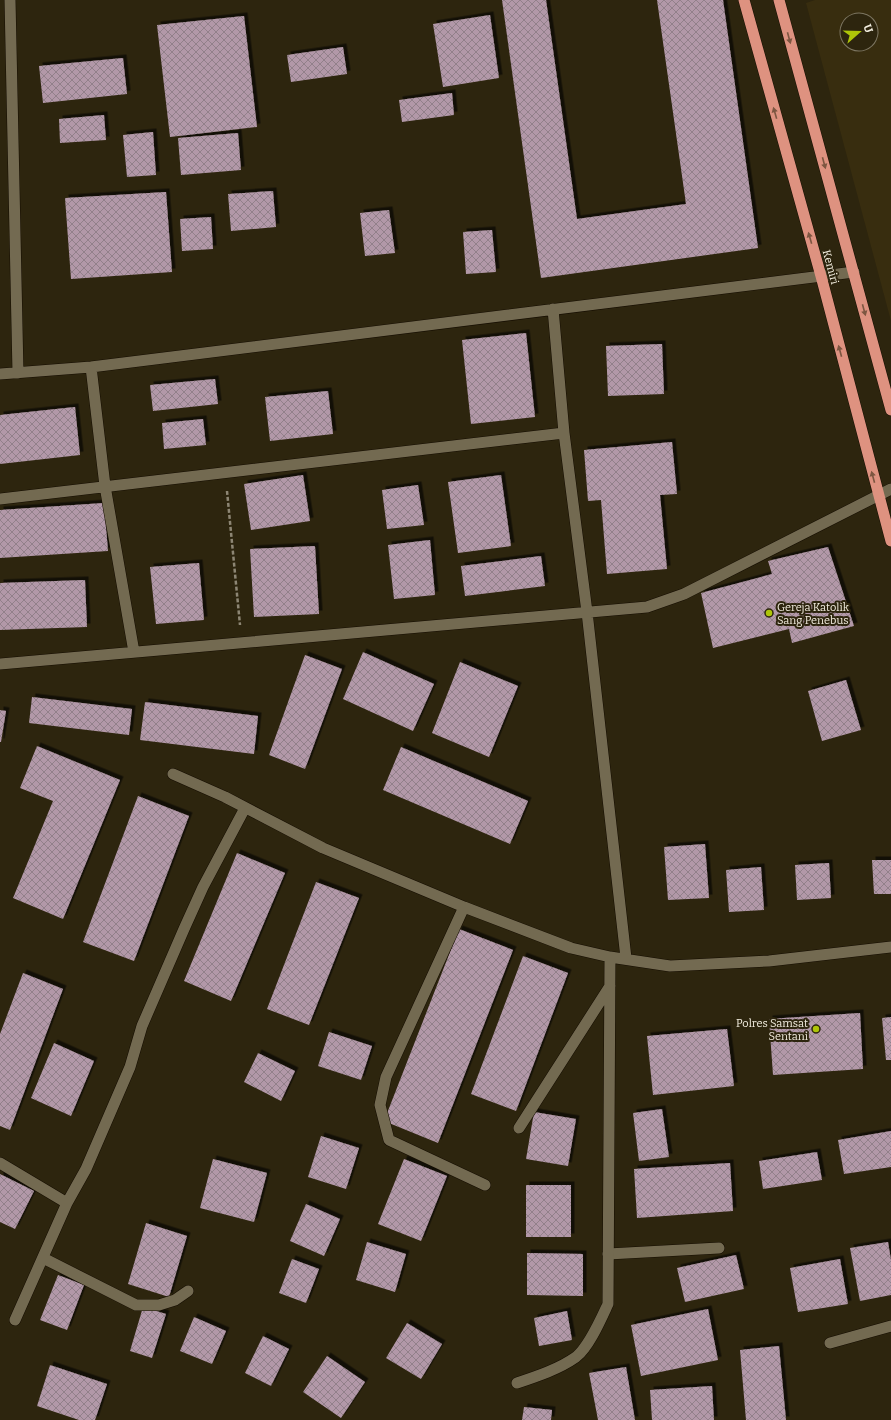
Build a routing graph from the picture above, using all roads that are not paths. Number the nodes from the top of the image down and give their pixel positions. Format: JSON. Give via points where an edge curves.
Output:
{"nodes":[{"id":1,"x":10,"y":0,"type":"edge"},
{"id":2,"x":744,"y":0,"type":"edge"},
{"id":3,"x":779,"y":0,"type":"edge"},
{"id":4,"x":854,"y":272,"type":"junction"},
{"id":5,"x":820,"y":276,"type":"junction"},
{"id":6,"x":553,"y":309,"type":"junction"},
{"id":7,"x":91,"y":368,"type":"junction"},
{"id":8,"x":18,"y":373,"type":"junction"},
{"id":9,"x":0,"y":374,"type":"edge"},
{"id":10,"x":886,"y":376,"type":"edge"},
{"id":11,"x":891,"y":410,"type":"edge"},
{"id":12,"x":564,"y":433,"type":"junction"},
{"id":13,"x":105,"y":486,"type":"junction"},
{"id":14,"x":891,"y":489,"type":"edge"},
{"id":15,"x":878,"y":495,"type":"junction"},
{"id":16,"x":0,"y":499,"type":"edge"},
{"id":17,"x":891,"y":541,"type":"edge"},
{"id":18,"x":587,"y":612,"type":"junction"},
{"id":19,"x":134,"y":652,"type":"junction"},
{"id":20,"x":0,"y":664,"type":"edge"},
{"id":21,"x":173,"y":774,"type":"dead end"},
{"id":22,"x":245,"y":808,"type":"junction"},
{"id":23,"x":464,"y":907,"type":"junction"},
{"id":24,"x":891,"y":947,"type":"edge"},
{"id":25,"x":610,"y":957,"type":"junction"},
{"id":26,"x":626,"y":958,"type":"junction"},
{"id":27,"x":610,"y":986,"type":"junction"},
{"id":28,"x":519,"y":1128,"type":"dead end"},
{"id":29,"x":0,"y":1163,"type":"edge"},
{"id":30,"x":486,"y":1185,"type":"dead end"},
{"id":31,"x":67,"y":1203,"type":"junction"},
{"id":32,"x":718,"y":1248,"type":"dead end"},
{"id":33,"x":608,"y":1254,"type":"junction"},
{"id":34,"x":42,"y":1258,"type":"junction"},
{"id":35,"x":188,"y":1291,"type":"dead end"},
{"id":36,"x":15,"y":1320,"type":"dead end"},
{"id":37,"x":891,"y":1326,"type":"edge"},
{"id":38,"x":830,"y":1343,"type":"dead end"},
{"id":39,"x":518,"y":1383,"type":"dead end"}],
"edges":[{"from":1,"to":8,"type":"street"},
{"from":5,"to":2,"type":"highway","name":"Kemiri","one_way":true},
{"from":3,"to":4,"type":"highway","name":"Kemiri","one_way":true},
{"from":4,"to":5,"type":"street"},
{"from":4,"to":10,"type":"highway","name":"Kemiri","one_way":true},
{"from":5,"to":6,"type":"street"},
{"from":15,"to":5,"type":"highway","name":"Kemiri","one_way":true},
{"from":6,"to":7,"type":"street"},
{"from":6,"to":12,"type":"street"},
{"from":7,"to":8,"type":"street"},
{"from":7,"to":13,"type":"street"},
{"from":8,"to":9,"type":"street"},
{"from":10,"to":11,"type":"highway","name":"Kemiri"},
{"from":12,"to":13,"type":"street"},
{"from":12,"to":18,"type":"street"},
{"from":13,"to":16,"type":"street"},
{"from":13,"to":19,"type":"street"},
{"from":14,"to":15,"type":"street"},
{"from":15,"to":17,"type":"highway","name":"Kemiri"},
{"from":15,"to":18,"type":"street","via":[[671,599],[647,607]]},
{"from":18,"to":19,"type":"street"},
{"from":18,"to":26,"type":"street"},
{"from":19,"to":20,"type":"street"},
{"from":21,"to":22,"type":"street"},
{"from":22,"to":23,"type":"street","via":[[323,848]]},
{"from":22,"to":31,"type":"street","via":[[184,929],[142,1026],[130,1067],[86,1169]]},
{"from":23,"to":25,"type":"street","via":[[570,948]]},
{"from":23,"to":30,"type":"street","via":[[386,1077],[380,1105],[389,1140]]},
{"from":24,"to":26,"type":"street","via":[[769,961],[707,965],[670,966]]},
{"from":25,"to":26,"type":"street"},
{"from":25,"to":27,"type":"street"},
{"from":27,"to":28,"type":"street"},
{"from":27,"to":33,"type":"street"},
{"from":29,"to":31,"type":"street"},
{"from":31,"to":34,"type":"street"},
{"from":32,"to":33,"type":"street"},
{"from":33,"to":39,"type":"street","via":[[608,1304],[596,1330],[578,1356],[551,1371]]},
{"from":34,"to":35,"type":"street","via":[[136,1305],[159,1306],[175,1300]]},
{"from":34,"to":36,"type":"street"},
{"from":37,"to":38,"type":"street"}]}
